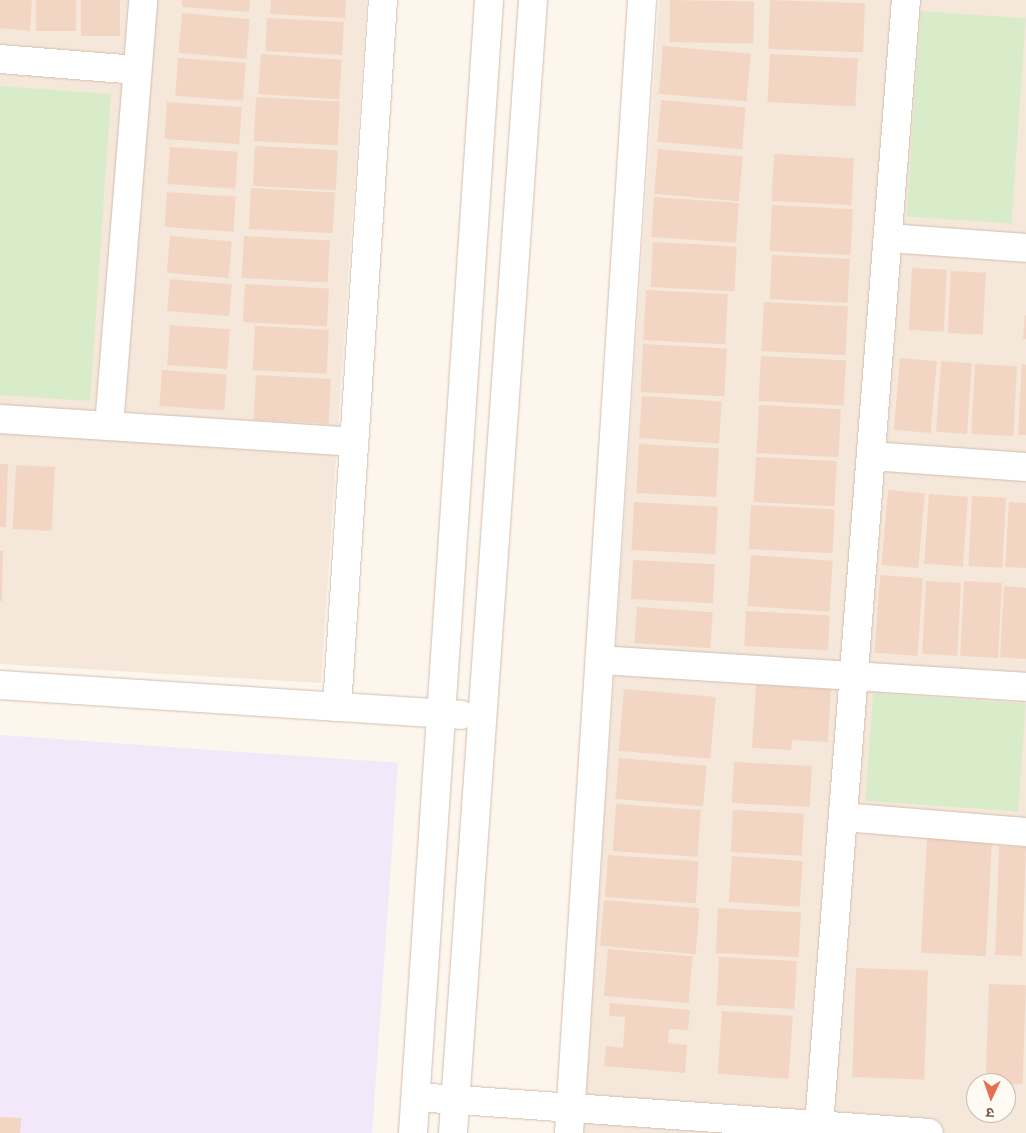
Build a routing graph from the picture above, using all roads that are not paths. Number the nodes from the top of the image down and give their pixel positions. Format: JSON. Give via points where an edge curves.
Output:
{"nodes":[{"id":1,"x":143,"y":0,"type":"edge"},
{"id":2,"x":383,"y":0,"type":"edge"},
{"id":3,"x":489,"y":0,"type":"edge"},
{"id":4,"x":532,"y":0,"type":"edge"},
{"id":5,"x":642,"y":0,"type":"edge"},
{"id":6,"x":906,"y":0,"type":"edge"},
{"id":7,"x":0,"y":59,"type":"edge"},
{"id":8,"x":137,"y":70,"type":"junction"},
{"id":9,"x":888,"y":238,"type":"junction"},
{"id":10,"x":1026,"y":248,"type":"edge"},
{"id":11,"x":0,"y":419,"type":"edge"},
{"id":12,"x":109,"y":426,"type":"junction"},
{"id":13,"x":354,"y":442,"type":"junction"},
{"id":14,"x":871,"y":456,"type":"junction"},
{"id":15,"x":1026,"y":466,"type":"edge"},
{"id":16,"x":600,"y":660,"type":"junction"},
{"id":17,"x":854,"y":676,"type":"junction"},
{"id":18,"x":0,"y":685,"type":"edge"},
{"id":19,"x":1026,"y":687,"type":"edge"},
{"id":20,"x":337,"y":707,"type":"junction"},
{"id":21,"x":442,"y":714,"type":"junction"},
{"id":22,"x":480,"y":716,"type":"junction"},
{"id":23,"x":843,"y":817,"type":"junction"},
{"id":24,"x":1026,"y":832,"type":"edge"},
{"id":25,"x":416,"y":1097,"type":"junction"},
{"id":26,"x":455,"y":1100,"type":"junction"},
{"id":27,"x":570,"y":1120,"type":"edge"},
{"id":28,"x":819,"y":1125,"type":"junction"},
{"id":29,"x":413,"y":1133,"type":"edge"},
{"id":30,"x":453,"y":1133,"type":"edge"},
{"id":31,"x":929,"y":1133,"type":"edge"}],
"edges":[{"from":1,"to":8,"type":"street"},
{"from":2,"to":13,"type":"street"},
{"from":3,"to":21,"type":"street"},
{"from":4,"to":22,"type":"street"},
{"from":5,"to":16,"type":"street"},
{"from":6,"to":9,"type":"street"},
{"from":7,"to":8,"type":"street"},
{"from":8,"to":12,"type":"street"},
{"from":9,"to":10,"type":"street"},
{"from":9,"to":14,"type":"street"},
{"from":11,"to":12,"type":"street"},
{"from":12,"to":13,"type":"street"},
{"from":13,"to":20,"type":"street"},
{"from":14,"to":15,"type":"street"},
{"from":14,"to":17,"type":"street"},
{"from":16,"to":17,"type":"street"},
{"from":16,"to":27,"type":"street"},
{"from":17,"to":19,"type":"street"},
{"from":17,"to":23,"type":"street"},
{"from":18,"to":20,"type":"street"},
{"from":20,"to":21,"type":"street"},
{"from":21,"to":22,"type":"street"},
{"from":21,"to":25,"type":"street"},
{"from":22,"to":26,"type":"street"},
{"from":23,"to":24,"type":"street"},
{"from":23,"to":28,"type":"street"},
{"from":25,"to":26,"type":"street"},
{"from":25,"to":29,"type":"street"},
{"from":26,"to":27,"type":"street"},
{"from":26,"to":30,"type":"street"},
{"from":27,"to":28,"type":"street"},
{"from":28,"to":31,"type":"street"}]}
